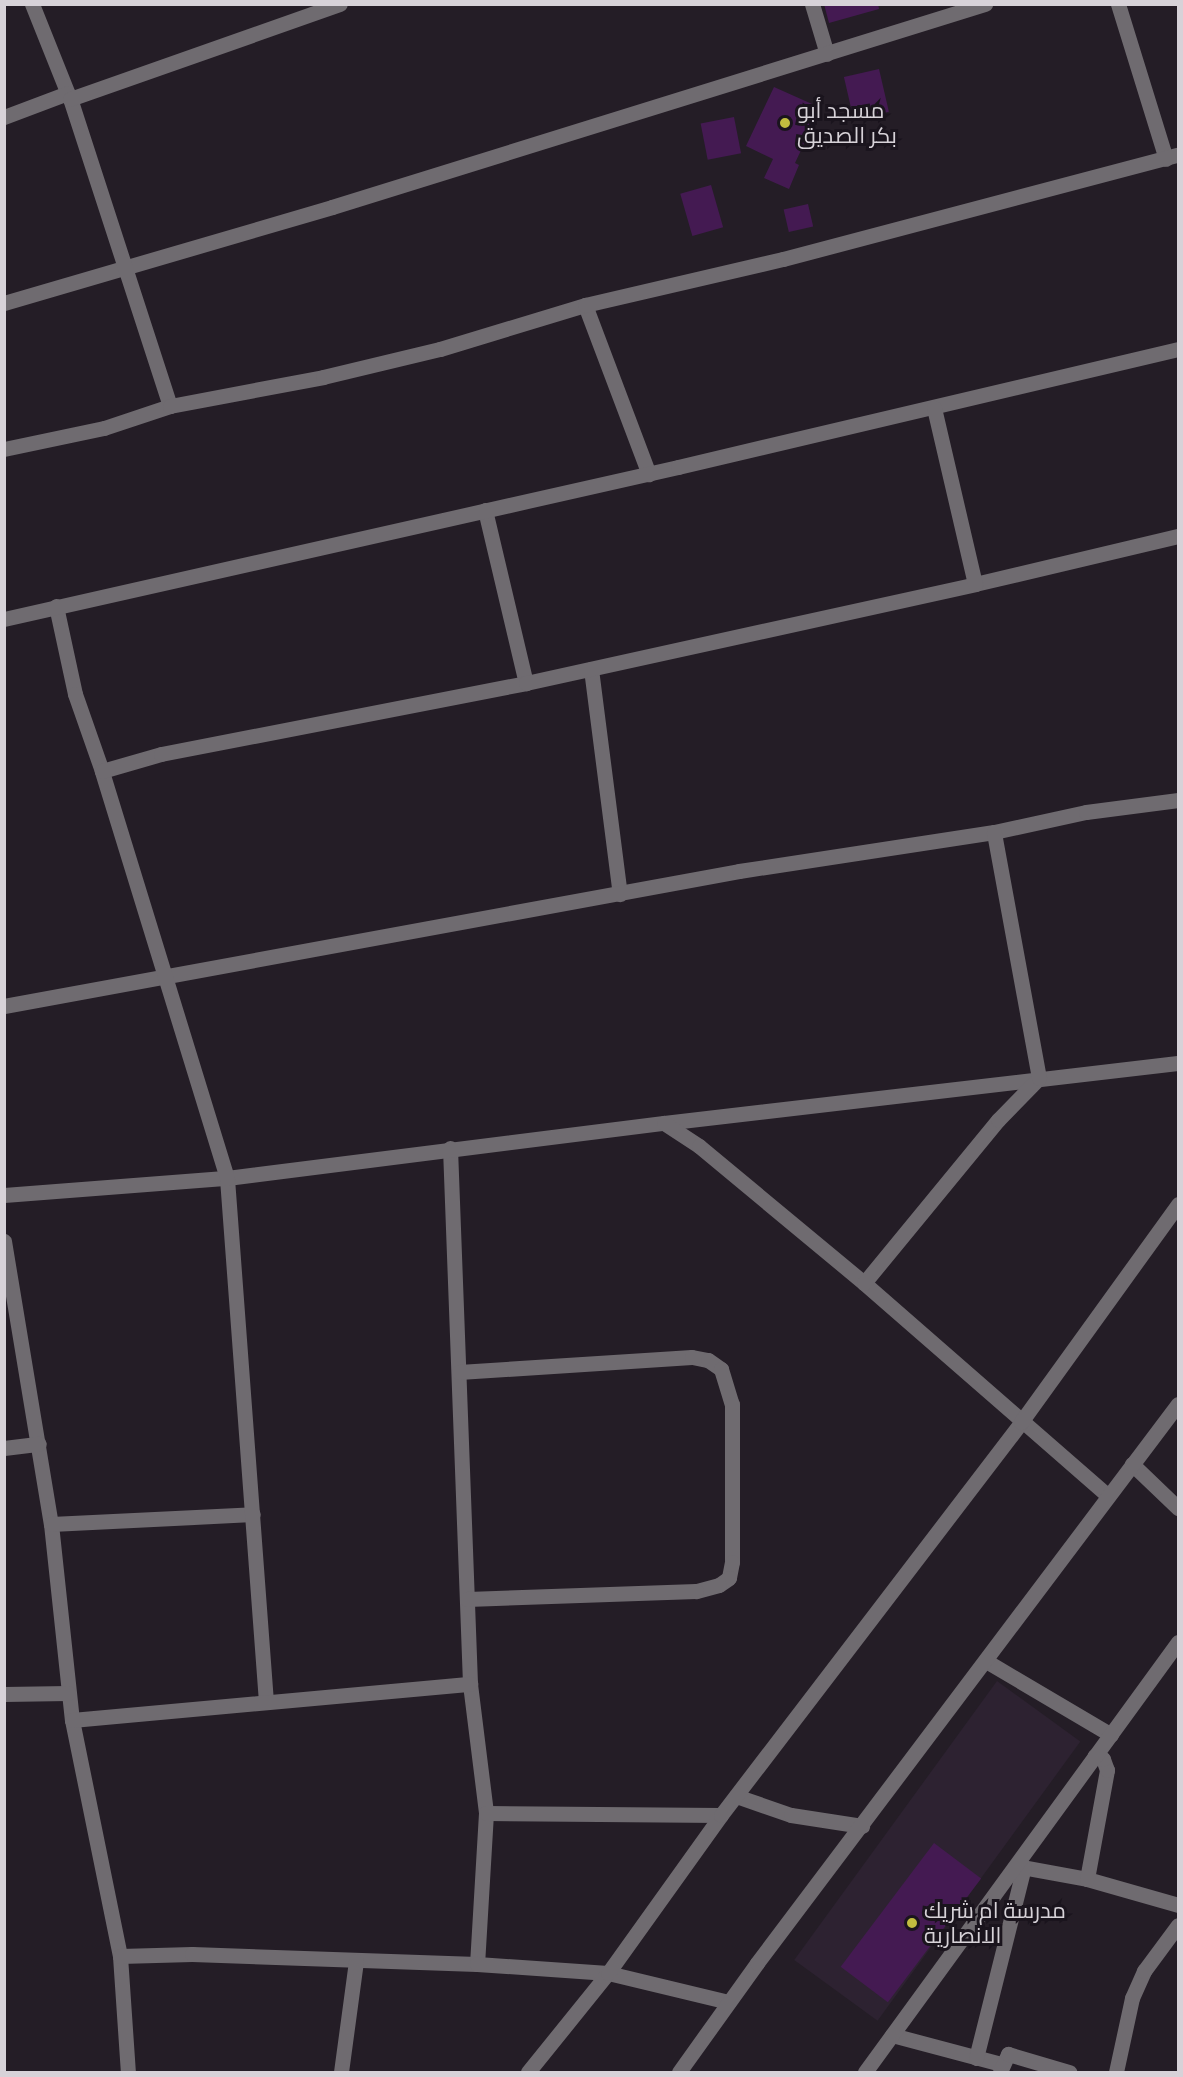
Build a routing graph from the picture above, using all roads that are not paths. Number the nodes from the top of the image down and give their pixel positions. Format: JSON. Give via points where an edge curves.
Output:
{"nodes":[{"id":1,"x":32,"y":4,"type":"edge"},
{"id":2,"x":340,"y":4,"type":"edge"},
{"id":3,"x":812,"y":4,"type":"edge"},
{"id":4,"x":985,"y":4,"type":"edge"},
{"id":5,"x":1118,"y":4,"type":"edge"},
{"id":6,"x":827,"y":54,"type":"junction"},
{"id":7,"x":69,"y":96,"type":"junction"},
{"id":8,"x":4,"y":117,"type":"edge"},
{"id":9,"x":1172,"y":157,"type":"edge"},
{"id":10,"x":125,"y":268,"type":"junction"},
{"id":11,"x":4,"y":303,"type":"edge"},
{"id":12,"x":585,"y":305,"type":"junction"},
{"id":13,"x":1179,"y":349,"type":"edge"},
{"id":14,"x":170,"y":406,"type":"junction"},
{"id":15,"x":934,"y":408,"type":"junction"},
{"id":16,"x":4,"y":449,"type":"edge"},
{"id":17,"x":649,"y":474,"type":"junction"},
{"id":18,"x":485,"y":510,"type":"junction"},
{"id":19,"x":1179,"y":536,"type":"edge"},
{"id":20,"x":975,"y":584,"type":"junction"},
{"id":21,"x":56,"y":606,"type":"junction"},
{"id":22,"x":4,"y":619,"type":"edge"},
{"id":23,"x":591,"y":669,"type":"junction"},
{"id":24,"x":526,"y":683,"type":"junction"},
{"id":25,"x":102,"y":771,"type":"junction"},
{"id":26,"x":1179,"y":801,"type":"edge"},
{"id":27,"x":994,"y":832,"type":"junction"},
{"id":28,"x":620,"y":894,"type":"junction"},
{"id":29,"x":164,"y":976,"type":"junction"},
{"id":30,"x":4,"y":1005,"type":"edge"},
{"id":31,"x":1179,"y":1063,"type":"edge"},
{"id":32,"x":1039,"y":1078,"type":"junction"},
{"id":33,"x":664,"y":1124,"type":"junction"},
{"id":34,"x":450,"y":1149,"type":"junction"},
{"id":35,"x":227,"y":1178,"type":"junction"},
{"id":36,"x":4,"y":1195,"type":"edge"},
{"id":37,"x":1179,"y":1204,"type":"edge"},
{"id":38,"x":4,"y":1241,"type":"edge"},
{"id":39,"x":864,"y":1283,"type":"junction"},
{"id":40,"x":459,"y":1372,"type":"junction"},
{"id":41,"x":1179,"y":1404,"type":"edge"},
{"id":42,"x":1021,"y":1422,"type":"junction"},
{"id":43,"x":39,"y":1444,"type":"junction"},
{"id":44,"x":4,"y":1448,"type":"edge"},
{"id":45,"x":1132,"y":1464,"type":"junction"},
{"id":46,"x":1107,"y":1495,"type":"junction"},
{"id":47,"x":1179,"y":1508,"type":"edge"},
{"id":48,"x":253,"y":1514,"type":"junction"},
{"id":49,"x":51,"y":1524,"type":"junction"},
{"id":50,"x":466,"y":1599,"type":"junction"},
{"id":51,"x":1179,"y":1642,"type":"edge"},
{"id":52,"x":986,"y":1661,"type":"junction"},
{"id":53,"x":470,"y":1684,"type":"junction"},
{"id":54,"x":68,"y":1693,"type":"junction"},
{"id":55,"x":4,"y":1694,"type":"edge"},
{"id":56,"x":266,"y":1702,"type":"junction"},
{"id":57,"x":72,"y":1720,"type":"junction"},
{"id":58,"x":1111,"y":1735,"type":"junction"},
{"id":59,"x":1095,"y":1756,"type":"junction"},
{"id":60,"x":736,"y":1796,"type":"junction"},
{"id":61,"x":486,"y":1813,"type":"junction"},
{"id":62,"x":721,"y":1815,"type":"junction"},
{"id":63,"x":862,"y":1826,"type":"junction"},
{"id":64,"x":1020,"y":1867,"type":"junction"},
{"id":65,"x":1087,"y":1879,"type":"junction"},
{"id":66,"x":1179,"y":1905,"type":"edge"},
{"id":67,"x":1179,"y":1925,"type":"edge"},
{"id":68,"x":120,"y":1956,"type":"junction"},
{"id":69,"x":356,"y":1961,"type":"junction"},
{"id":70,"x":477,"y":1964,"type":"junction"},
{"id":71,"x":608,"y":1973,"type":"junction"},
{"id":72,"x":729,"y":2002,"type":"junction"},
{"id":73,"x":892,"y":2035,"type":"junction"},
{"id":74,"x":976,"y":2058,"type":"junction"},
{"id":75,"x":1000,"y":2068,"type":"edge"},
{"id":76,"x":128,"y":2073,"type":"edge"},
{"id":77,"x":341,"y":2073,"type":"edge"},
{"id":78,"x":528,"y":2073,"type":"edge"},
{"id":79,"x":679,"y":2073,"type":"edge"},
{"id":80,"x":865,"y":2073,"type":"edge"},
{"id":81,"x":1069,"y":2073,"type":"edge"},
{"id":82,"x":1116,"y":2073,"type":"edge"}],
"edges":[{"from":1,"to":7,"type":"street"},
{"from":2,"to":7,"type":"street"},
{"from":3,"to":6,"type":"street"},
{"from":4,"to":6,"type":"street"},
{"from":5,"to":9,"type":"street"},
{"from":6,"to":10,"type":"street"},
{"from":7,"to":8,"type":"street"},
{"from":7,"to":10,"type":"street"},
{"from":9,"to":12,"type":"street","via":[[783,260]]},
{"from":10,"to":11,"type":"street"},
{"from":10,"to":14,"type":"street"},
{"from":12,"to":14,"type":"street","via":[[430,352]]},
{"from":12,"to":17,"type":"street"},
{"from":13,"to":15,"type":"street"},
{"from":14,"to":16,"type":"street","via":[[104,428]]},
{"from":15,"to":17,"type":"street"},
{"from":15,"to":20,"type":"street"},
{"from":17,"to":18,"type":"street"},
{"from":18,"to":21,"type":"street"},
{"from":18,"to":24,"type":"street"},
{"from":19,"to":20,"type":"street"},
{"from":20,"to":23,"type":"street"},
{"from":21,"to":22,"type":"street"},
{"from":21,"to":25,"type":"street","via":[[75,694]]},
{"from":23,"to":24,"type":"street"},
{"from":23,"to":28,"type":"street"},
{"from":24,"to":25,"type":"street","via":[[161,754]]},
{"from":25,"to":29,"type":"street"},
{"from":26,"to":27,"type":"street","via":[[1086,812]]},
{"from":27,"to":28,"type":"street","via":[[782,864]]},
{"from":27,"to":32,"type":"street"},
{"from":28,"to":29,"type":"street"},
{"from":29,"to":30,"type":"street"},
{"from":29,"to":35,"type":"street"},
{"from":31,"to":32,"type":"street"},
{"from":32,"to":33,"type":"street"},
{"from":32,"to":39,"type":"street","via":[[998,1120]]},
{"from":33,"to":34,"type":"street"},
{"from":33,"to":39,"type":"street","via":[[685,1136]]},
{"from":34,"to":35,"type":"street"},
{"from":34,"to":40,"type":"street"},
{"from":35,"to":36,"type":"street"},
{"from":35,"to":48,"type":"street"},
{"from":37,"to":42,"type":"street"},
{"from":38,"to":43,"type":"street"},
{"from":39,"to":42,"type":"street"},
{"from":40,"to":50,"type":"street"},
{"from":40,"to":50,"type":"street","via":[[692,1357],[708,1360],[721,1369],[732,1404],[732,1562],[729,1578],[719,1586],[696,1591]]},
{"from":41,"to":45,"type":"street"},
{"from":42,"to":46,"type":"street"},
{"from":42,"to":60,"type":"street"},
{"from":43,"to":44,"type":"street"},
{"from":43,"to":49,"type":"street"},
{"from":45,"to":46,"type":"street"},
{"from":45,"to":47,"type":"street"},
{"from":46,"to":52,"type":"street"},
{"from":48,"to":49,"type":"street"},
{"from":48,"to":56,"type":"street"},
{"from":49,"to":54,"type":"street"},
{"from":50,"to":53,"type":"street"},
{"from":51,"to":58,"type":"street"},
{"from":52,"to":58,"type":"street"},
{"from":52,"to":63,"type":"street"},
{"from":53,"to":56,"type":"street"},
{"from":53,"to":61,"type":"street"},
{"from":54,"to":55,"type":"street"},
{"from":54,"to":57,"type":"street"},
{"from":56,"to":57,"type":"street"},
{"from":57,"to":68,"type":"street"},
{"from":58,"to":59,"type":"street"},
{"from":59,"to":64,"type":"street"},
{"from":59,"to":65,"type":"street","via":[[1103,1759],[1107,1770]]},
{"from":60,"to":62,"type":"street"},
{"from":60,"to":63,"type":"street","via":[[791,1815]]},
{"from":61,"to":62,"type":"street"},
{"from":61,"to":70,"type":"street"},
{"from":62,"to":71,"type":"street"},
{"from":63,"to":72,"type":"street"},
{"from":64,"to":65,"type":"street"},
{"from":64,"to":73,"type":"street"},
{"from":64,"to":74,"type":"street"},
{"from":65,"to":66,"type":"street"},
{"from":67,"to":82,"type":"street","via":[[1144,1971],[1132,1998]]},
{"from":68,"to":69,"type":"street"},
{"from":68,"to":76,"type":"street"},
{"from":69,"to":70,"type":"street"},
{"from":69,"to":77,"type":"street"},
{"from":70,"to":71,"type":"street"},
{"from":71,"to":72,"type":"street"},
{"from":71,"to":78,"type":"street"},
{"from":72,"to":79,"type":"street"},
{"from":73,"to":74,"type":"street"},
{"from":73,"to":80,"type":"street"},
{"from":74,"to":75,"type":"street"},
{"from":75,"to":81,"type":"street","via":[[1008,2054]]}]}
